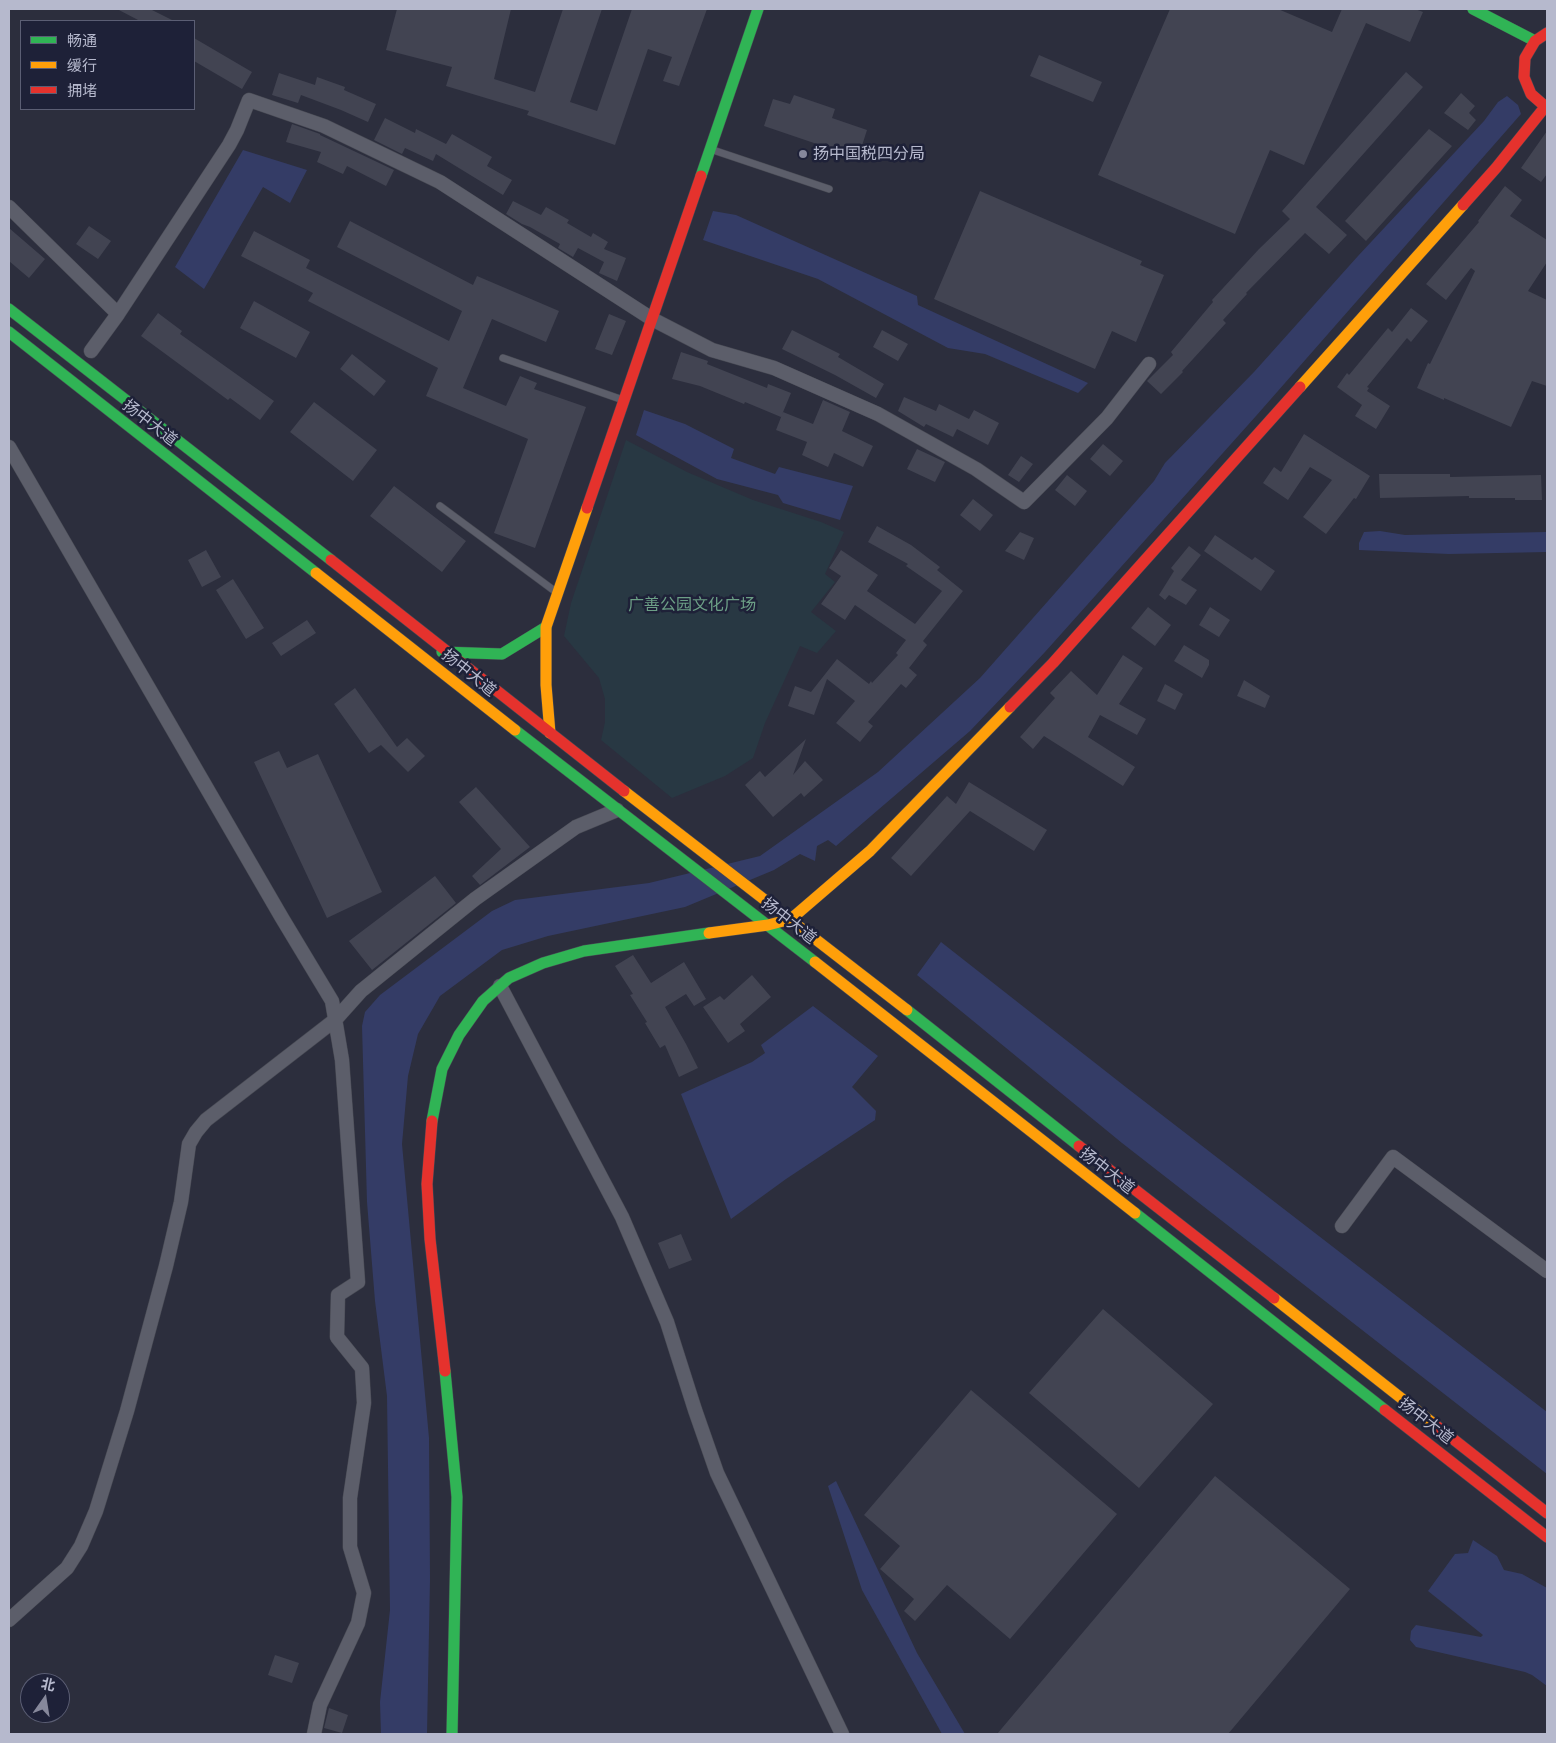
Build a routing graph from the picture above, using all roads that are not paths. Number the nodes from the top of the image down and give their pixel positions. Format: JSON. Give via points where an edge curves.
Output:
{"nodes":[{"id":1,"x":758,"y":9,"type":"edge"},
{"id":2,"x":1473,"y":9,"type":"edge"},
{"id":3,"x":1547,"y":33,"type":"edge"},
{"id":4,"x":1535,"y":41,"type":"junction"},
{"id":5,"x":1546,"y":108,"type":"edge"},
{"id":6,"x":710,"y":149,"type":"junction"},
{"id":7,"x":829,"y":189,"type":"dead end"},
{"id":8,"x":9,"y":207,"type":"edge"},
{"id":9,"x":9,"y":309,"type":"edge"},
{"id":10,"x":118,"y":314,"type":"junction"},
{"id":11,"x":652,"y":319,"type":"junction"},
{"id":12,"x":9,"y":332,"type":"edge"},
{"id":13,"x":92,"y":350,"type":"dead end"},
{"id":14,"x":503,"y":358,"type":"dead end"},
{"id":15,"x":1149,"y":364,"type":"dead end"},
{"id":16,"x":624,"y":401,"type":"junction"},
{"id":17,"x":9,"y":447,"type":"edge"},
{"id":18,"x":440,"y":506,"type":"dead end"},
{"id":19,"x":558,"y":593,"type":"junction"},
{"id":20,"x":546,"y":627,"type":"junction"},
{"id":21,"x":415,"y":651,"type":"junction"},
{"id":22,"x":449,"y":652,"type":"junction"},
{"id":23,"x":550,"y":733,"type":"junction"},
{"id":24,"x":630,"y":796,"type":"junction"},
{"id":25,"x":617,"y":810,"type":"junction"},
{"id":26,"x":791,"y":918,"type":"junction"},
{"id":27,"x":768,"y":925,"type":"junction"},
{"id":28,"x":500,"y":986,"type":"junction"},
{"id":29,"x":335,"y":1020,"type":"junction"},
{"id":30,"x":1342,"y":1226,"type":"dead end"},
{"id":31,"x":1547,"y":1270,"type":"edge"},
{"id":32,"x":1547,"y":1513,"type":"edge"},
{"id":33,"x":1547,"y":1537,"type":"edge"},
{"id":34,"x":9,"y":1620,"type":"edge"},
{"id":35,"x":314,"y":1734,"type":"edge"},
{"id":36,"x":452,"y":1734,"type":"edge"},
{"id":37,"x":842,"y":1734,"type":"edge"}],
"edges":[{"from":1,"to":6,"type":"main road"},
{"from":2,"to":4,"type":"main road"},
{"from":3,"to":4,"type":"main road"},
{"from":4,"to":5,"type":"main road","via":[[1525,58],[1524,77],[1531,94]]},
{"from":5,"to":26,"type":"main road","via":[[1053,663],[870,851]]},
{"from":6,"to":7,"type":"lane"},
{"from":6,"to":11,"type":"main road"},
{"from":8,"to":10,"type":"street"},
{"from":9,"to":22,"type":"main road","name":"扬中大道"},
{"from":10,"to":11,"type":"street","via":[[229,145],[249,100],[324,126],[440,182]]},
{"from":10,"to":13,"type":"street"},
{"from":11,"to":15,"type":"street","via":[[712,350],[774,368],[878,414],[976,469],[1024,502],[1107,418]]},
{"from":11,"to":16,"type":"main road"},
{"from":12,"to":21,"type":"main road","name":"扬中大道"},
{"from":14,"to":16,"type":"lane"},
{"from":16,"to":19,"type":"main road"},
{"from":17,"to":29,"type":"street","via":[[332,1000]]},
{"from":18,"to":19,"type":"lane"},
{"from":19,"to":20,"type":"main road"},
{"from":20,"to":22,"type":"main road","via":[[502,654]]},
{"from":20,"to":23,"type":"main road"},
{"from":21,"to":22,"type":"main road"},
{"from":21,"to":25,"type":"main road","name":"扬中大道"},
{"from":22,"to":23,"type":"main road","name":"扬中大道"},
{"from":23,"to":24,"type":"main road","name":"扬中大道"},
{"from":24,"to":25,"type":"main road"},
{"from":24,"to":26,"type":"main road","name":"扬中大道"},
{"from":25,"to":27,"type":"main road","name":"扬中大道"},
{"from":25,"to":29,"type":"street","via":[[576,827],[475,899],[361,991]]},
{"from":26,"to":27,"type":"main road"},
{"from":26,"to":32,"type":"main road","name":"扬中大道"},
{"from":27,"to":28,"type":"main road","via":[[584,952],[543,963],[509,978]]},
{"from":27,"to":33,"type":"main road","name":"扬中大道"},
{"from":28,"to":36,"type":"main road","via":[[458,1035],[442,1069],[432,1116],[427,1184],[457,1497]]},
{"from":28,"to":37,"type":"street","via":[[622,1217],[668,1322],[717,1473]]},
{"from":29,"to":34,"type":"street","via":[[206,1120],[189,1144],[181,1202],[166,1266],[96,1511],[81,1546],[67,1568]]},
{"from":29,"to":35,"type":"street","via":[[342,1060],[358,1282],[338,1295],[337,1337],[362,1368],[364,1402],[350,1498],[350,1547],[364,1593],[358,1623],[320,1705]]},
{"from":30,"to":31,"type":"street","via":[[1393,1157]]}]}
